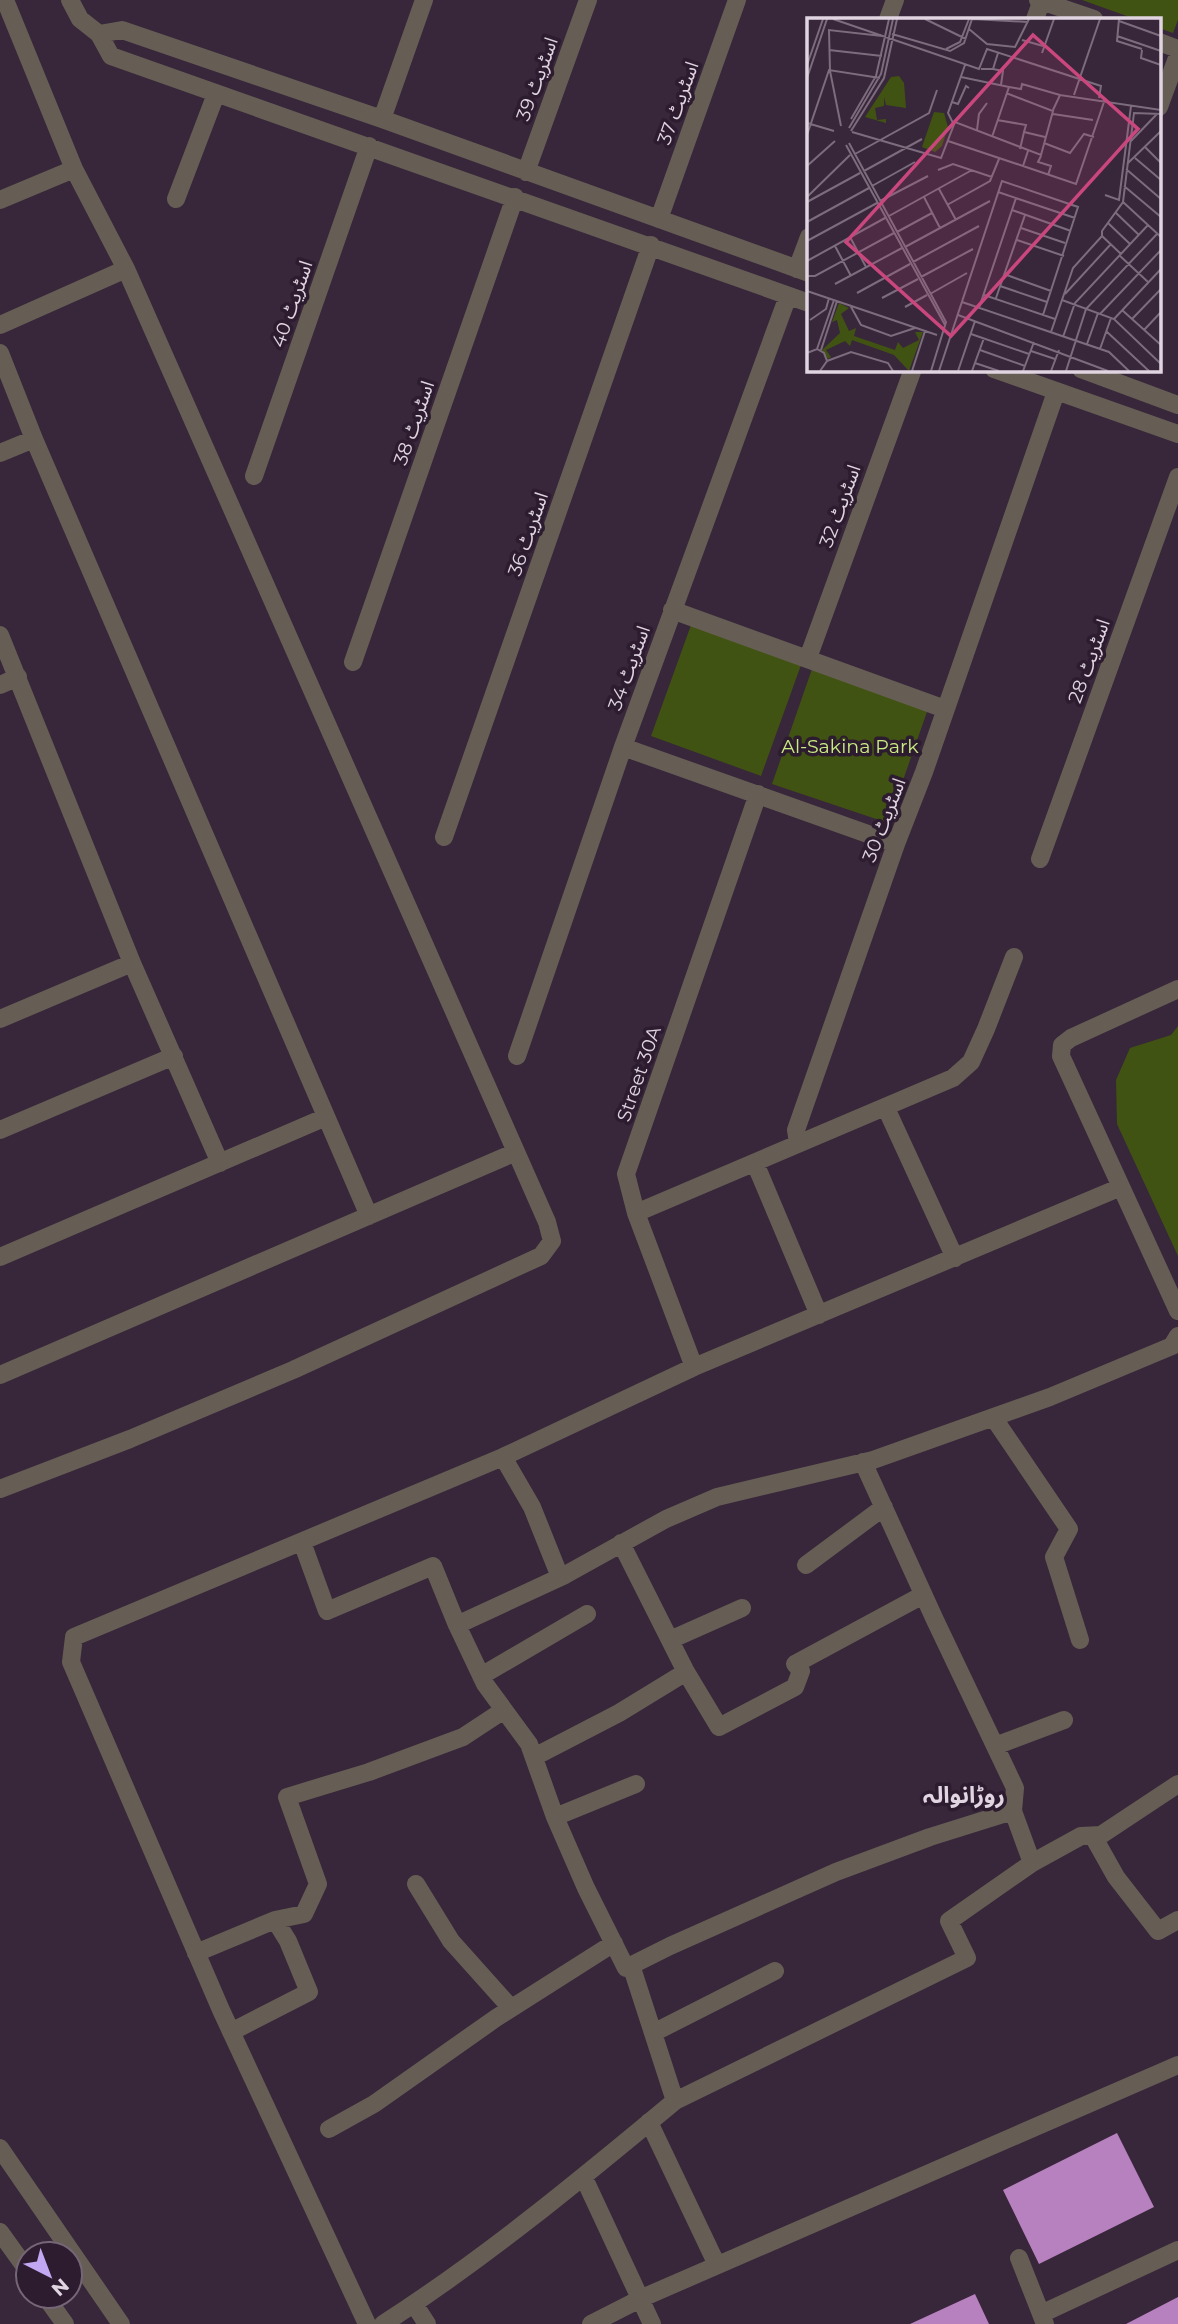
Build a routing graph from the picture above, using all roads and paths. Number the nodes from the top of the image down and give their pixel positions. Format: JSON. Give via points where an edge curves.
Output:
{"nodes":[{"id":1,"x":5,"y":0,"type":"edge"},
{"id":2,"x":69,"y":0,"type":"edge"},
{"id":3,"x":424,"y":0,"type":"edge"},
{"id":4,"x":588,"y":0,"type":"edge"},
{"id":5,"x":737,"y":0,"type":"edge"},
{"id":6,"x":895,"y":0,"type":"edge"},
{"id":7,"x":1041,"y":0,"type":"edge"},
{"id":8,"x":888,"y":18,"type":"edge"},
{"id":9,"x":1035,"y":18,"type":"edge"},
{"id":10,"x":1091,"y":18,"type":"edge"},
{"id":11,"x":99,"y":34,"type":"junction"},
{"id":12,"x":1160,"y":42,"type":"edge"},
{"id":13,"x":1178,"y":49,"type":"edge"},
{"id":14,"x":1178,"y":54,"type":"edge"},
{"id":15,"x":216,"y":93,"type":"junction"},
{"id":16,"x":1160,"y":104,"type":"edge"},
{"id":17,"x":382,"y":119,"type":"junction"},
{"id":18,"x":369,"y":146,"type":"junction"},
{"id":19,"x":74,"y":169,"type":"junction"},
{"id":20,"x":526,"y":172,"type":"junction"},
{"id":21,"x":593,"y":196,"type":"junction"},
{"id":22,"x":515,"y":197,"type":"junction"},
{"id":23,"x":176,"y":199,"type":"dead end"},
{"id":24,"x":0,"y":200,"type":"edge"},
{"id":25,"x":659,"y":219,"type":"junction"},
{"id":26,"x":582,"y":222,"type":"junction"},
{"id":27,"x":651,"y":246,"type":"junction"},
{"id":28,"x":807,"y":248,"type":"edge"},
{"id":29,"x":126,"y":269,"type":"junction"},
{"id":30,"x":803,"y":271,"type":"edge"},
{"id":31,"x":789,"y":296,"type":"junction"},
{"id":32,"x":807,"y":302,"type":"edge"},
{"id":33,"x":0,"y":325,"type":"edge"},
{"id":34,"x":0,"y":353,"type":"edge"},
{"id":35,"x":911,"y":371,"type":"edge"},
{"id":36,"x":999,"y":371,"type":"edge"},
{"id":37,"x":1086,"y":371,"type":"edge"},
{"id":38,"x":1107,"y":379,"type":"junction"},
{"id":39,"x":1056,"y":392,"type":"junction"},
{"id":40,"x":1178,"y":404,"type":"edge"},
{"id":41,"x":1097,"y":406,"type":"junction"},
{"id":42,"x":1178,"y":434,"type":"edge"},
{"id":43,"x":34,"y":439,"type":"junction"},
{"id":44,"x":0,"y":453,"type":"edge"},
{"id":45,"x":254,"y":476,"type":"dead end"},
{"id":46,"x":1178,"y":477,"type":"edge"},
{"id":47,"x":673,"y":610,"type":"junction"},
{"id":48,"x":0,"y":635,"type":"edge"},
{"id":49,"x":807,"y":658,"type":"junction"},
{"id":50,"x":353,"y":662,"type":"dead end"},
{"id":51,"x":18,"y":677,"type":"junction"},
{"id":52,"x":0,"y":685,"type":"edge"},
{"id":53,"x":945,"y":709,"type":"junction"},
{"id":54,"x":623,"y":747,"type":"junction"},
{"id":55,"x":758,"y":794,"type":"junction"},
{"id":56,"x":444,"y":837,"type":"dead end"},
{"id":57,"x":896,"y":844,"type":"junction"},
{"id":58,"x":1040,"y":859,"type":"dead end"},
{"id":59,"x":1014,"y":957,"type":"dead end"},
{"id":60,"x":132,"y":963,"type":"junction"},
{"id":61,"x":1178,"y":989,"type":"edge"},
{"id":62,"x":0,"y":1019,"type":"edge"},
{"id":63,"x":174,"y":1056,"type":"junction"},
{"id":64,"x":517,"y":1056,"type":"dead end"},
{"id":65,"x":886,"y":1108,"type":"junction"},
{"id":66,"x":326,"y":1117,"type":"junction"},
{"id":67,"x":0,"y":1130,"type":"edge"},
{"id":68,"x":798,"y":1143,"type":"junction"},
{"id":69,"x":516,"y":1152,"type":"junction"},
{"id":70,"x":220,"y":1163,"type":"junction"},
{"id":71,"x":755,"y":1163,"type":"junction"},
{"id":72,"x":1121,"y":1187,"type":"junction"},
{"id":73,"x":636,"y":1213,"type":"junction"},
{"id":74,"x":369,"y":1216,"type":"junction"},
{"id":75,"x":0,"y":1257,"type":"edge"},
{"id":76,"x":955,"y":1258,"type":"junction"},
{"id":77,"x":1178,"y":1311,"type":"edge"},
{"id":78,"x":819,"y":1315,"type":"junction"},
{"id":79,"x":1178,"y":1336,"type":"edge"},
{"id":80,"x":694,"y":1367,"type":"junction"},
{"id":81,"x":0,"y":1375,"type":"edge"},
{"id":82,"x":993,"y":1417,"type":"junction"},
{"id":83,"x":503,"y":1457,"type":"junction"},
{"id":84,"x":863,"y":1462,"type":"junction"},
{"id":85,"x":0,"y":1489,"type":"edge"},
{"id":86,"x":884,"y":1507,"type":"junction"},
{"id":87,"x":302,"y":1542,"type":"junction"},
{"id":88,"x":621,"y":1544,"type":"junction"},
{"id":89,"x":806,"y":1565,"type":"dead end"},
{"id":90,"x":560,"y":1577,"type":"junction"},
{"id":91,"x":923,"y":1595,"type":"junction"},
{"id":92,"x":743,"y":1608,"type":"dead end"},
{"id":93,"x":587,"y":1614,"type":"dead end"},
{"id":94,"x":457,"y":1625,"type":"junction"},
{"id":95,"x":670,"y":1640,"type":"junction"},
{"id":96,"x":1080,"y":1640,"type":"dead end"},
{"id":97,"x":686,"y":1672,"type":"junction"},
{"id":98,"x":481,"y":1676,"type":"junction"},
{"id":99,"x":504,"y":1710,"type":"junction"},
{"id":100,"x":1064,"y":1720,"type":"dead end"},
{"id":101,"x":995,"y":1746,"type":"junction"},
{"id":102,"x":534,"y":1757,"type":"junction"},
{"id":103,"x":636,"y":1784,"type":"dead end"},
{"id":104,"x":1178,"y":1784,"type":"edge"},
{"id":105,"x":1013,"y":1811,"type":"junction"},
{"id":106,"x":555,"y":1817,"type":"junction"},
{"id":107,"x":1093,"y":1836,"type":"junction"},
{"id":108,"x":1032,"y":1863,"type":"junction"},
{"id":109,"x":416,"y":1884,"type":"dead end"},
{"id":110,"x":275,"y":1920,"type":"junction"},
{"id":111,"x":1178,"y":1920,"type":"edge"},
{"id":112,"x":614,"y":1943,"type":"junction"},
{"id":113,"x":196,"y":1953,"type":"junction"},
{"id":114,"x":631,"y":1965,"type":"junction"},
{"id":115,"x":775,"y":1971,"type":"dead end"},
{"id":116,"x":512,"y":2008,"type":"junction"},
{"id":117,"x":231,"y":2032,"type":"junction"},
{"id":118,"x":653,"y":2033,"type":"junction"},
{"id":119,"x":1178,"y":2065,"type":"edge"},
{"id":120,"x":675,"y":2101,"type":"junction"},
{"id":121,"x":649,"y":2122,"type":"junction"},
{"id":122,"x":329,"y":2129,"type":"dead end"},
{"id":123,"x":0,"y":2148,"type":"edge"},
{"id":124,"x":584,"y":2178,"type":"junction"},
{"id":125,"x":0,"y":2232,"type":"edge"},
{"id":126,"x":1178,"y":2250,"type":"edge"},
{"id":127,"x":14,"y":2252,"type":"edge"},
{"id":128,"x":1019,"y":2258,"type":"dead end"},
{"id":129,"x":716,"y":2265,"type":"junction"},
{"id":130,"x":642,"y":2298,"type":"junction"},
{"id":131,"x":414,"y":2304,"type":"junction"},
{"id":132,"x":1043,"y":2319,"type":"edge"},
{"id":133,"x":121,"y":2324,"type":"edge"},
{"id":134,"x":367,"y":2324,"type":"edge"},
{"id":135,"x":383,"y":2324,"type":"edge"},
{"id":136,"x":427,"y":2324,"type":"edge"},
{"id":137,"x":591,"y":2324,"type":"edge"},
{"id":138,"x":652,"y":2324,"type":"edge"}],
"edges":[{"from":1,"to":19,"type":"street"},
{"from":2,"to":11,"type":"street","via":[[80,19]]},
{"from":3,"to":17,"type":"street"},
{"from":4,"to":20,"type":"street","name":"اسٹریٹ 39"},
{"from":5,"to":25,"type":"street","name":"اسٹریٹ 37"},
{"from":6,"to":8,"type":"street"},
{"from":7,"to":9,"type":"street"},
{"from":7,"to":10,"type":"street"},
{"from":11,"to":15,"type":"street","via":[[111,56]]},
{"from":11,"to":17,"type":"street","via":[[122,30]]},
{"from":12,"to":13,"type":"street"},
{"from":14,"to":16,"type":"street"},
{"from":15,"to":18,"type":"street"},
{"from":15,"to":23,"type":"street"},
{"from":17,"to":20,"type":"street"},
{"from":18,"to":22,"type":"street"},
{"from":18,"to":45,"type":"street","name":"اسٹریٹ 40"},
{"from":19,"to":24,"type":"street"},
{"from":19,"to":29,"type":"street"},
{"from":20,"to":21,"type":"street"},
{"from":21,"to":25,"type":"street"},
{"from":21,"to":26,"type":"street"},
{"from":22,"to":26,"type":"street"},
{"from":22,"to":50,"type":"street","name":"اسٹریٹ 38"},
{"from":25,"to":30,"type":"street"},
{"from":26,"to":27,"type":"street"},
{"from":27,"to":31,"type":"street"},
{"from":27,"to":56,"type":"street","name":"اسٹریٹ 36"},
{"from":28,"to":30,"type":"street"},
{"from":29,"to":33,"type":"street"},
{"from":29,"to":69,"type":"street"},
{"from":31,"to":32,"type":"street"},
{"from":31,"to":47,"type":"street","name":"اسٹریٹ 34"},
{"from":34,"to":43,"type":"street"},
{"from":35,"to":49,"type":"street","name":"اسٹریٹ 32"},
{"from":36,"to":39,"type":"street"},
{"from":37,"to":38,"type":"street"},
{"from":38,"to":40,"type":"street"},
{"from":38,"to":41,"type":"street"},
{"from":39,"to":41,"type":"street"},
{"from":39,"to":53,"type":"street","name":"اسٹریٹ 30"},
{"from":41,"to":42,"type":"street"},
{"from":43,"to":44,"type":"street"},
{"from":43,"to":66,"type":"street"},
{"from":46,"to":58,"type":"street","name":"اسٹریٹ 28"},
{"from":47,"to":49,"type":"street"},
{"from":47,"to":54,"type":"street","name":"اسٹریٹ 34"},
{"from":48,"to":51,"type":"street"},
{"from":49,"to":53,"type":"street"},
{"from":51,"to":52,"type":"street"},
{"from":51,"to":60,"type":"street"},
{"from":53,"to":57,"type":"street","name":"اسٹریٹ 30"},
{"from":54,"to":55,"type":"street"},
{"from":54,"to":64,"type":"street","name":"اسٹریٹ 34"},
{"from":55,"to":57,"type":"street"},
{"from":55,"to":73,"type":"street","name":"Street 30A","via":[[626,1174]]},
{"from":57,"to":68,"type":"street","name":"اسٹریٹ 30","via":[[796,1130]]},
{"from":59,"to":65,"type":"street","via":[[971,1062],[953,1078]]},
{"from":60,"to":62,"type":"street"},
{"from":60,"to":63,"type":"street"},
{"from":61,"to":72,"type":"street","via":[[1062,1045],[1061,1056]]},
{"from":63,"to":67,"type":"street"},
{"from":63,"to":70,"type":"street"},
{"from":65,"to":68,"type":"street"},
{"from":65,"to":76,"type":"street"},
{"from":66,"to":70,"type":"street"},
{"from":66,"to":74,"type":"street"},
{"from":68,"to":71,"type":"street"},
{"from":69,"to":74,"type":"street"},
{"from":69,"to":85,"type":"street","via":[[552,1241],[541,1256],[280,1375]]},
{"from":70,"to":75,"type":"street"},
{"from":71,"to":73,"type":"street"},
{"from":71,"to":78,"type":"street"},
{"from":72,"to":76,"type":"street"},
{"from":72,"to":77,"type":"street"},
{"from":73,"to":80,"type":"street","name":"Street 30A"},
{"from":74,"to":81,"type":"street"},
{"from":76,"to":78,"type":"street"},
{"from":78,"to":80,"type":"street"},
{"from":79,"to":82,"type":"street","via":[[1172,1346]]},
{"from":80,"to":83,"type":"street"},
{"from":82,"to":84,"type":"street"},
{"from":82,"to":96,"type":"street","via":[[1069,1529],[1054,1557]]},
{"from":83,"to":87,"type":"street"},
{"from":83,"to":90,"type":"street","via":[[532,1507]]},
{"from":84,"to":86,"type":"street"},
{"from":84,"to":88,"type":"street","via":[[718,1497]]},
{"from":86,"to":89,"type":"street"},
{"from":86,"to":91,"type":"street"},
{"from":87,"to":94,"type":"street","via":[[327,1611],[433,1566]]},
{"from":87,"to":113,"type":"street","via":[[74,1637],[71,1662]]},
{"from":88,"to":90,"type":"street"},
{"from":88,"to":95,"type":"street"},
{"from":90,"to":94,"type":"street"},
{"from":91,"to":97,"type":"street","via":[[795,1664],[801,1671],[795,1687],[719,1727]]},
{"from":91,"to":101,"type":"street"},
{"from":92,"to":95,"type":"street"},
{"from":93,"to":98,"type":"street"},
{"from":94,"to":98,"type":"street"},
{"from":95,"to":97,"type":"street"},
{"from":97,"to":102,"type":"street"},
{"from":98,"to":99,"type":"street"},
{"from":99,"to":102,"type":"street"},
{"from":99,"to":110,"type":"street","via":[[463,1737],[287,1797],[318,1884],[304,1914]]},
{"from":100,"to":101,"type":"street"},
{"from":101,"to":105,"type":"street","via":[[1015,1788]]},
{"from":102,"to":106,"type":"street"},
{"from":103,"to":106,"type":"street"},
{"from":104,"to":107,"type":"street"},
{"from":105,"to":108,"type":"street"},
{"from":105,"to":114,"type":"street","via":[[836,1871]]},
{"from":106,"to":112,"type":"street"},
{"from":107,"to":108,"type":"street","via":[[1081,1836]]},
{"from":107,"to":111,"type":"street","via":[[1116,1877],[1158,1931]]},
{"from":108,"to":120,"type":"street","via":[[949,1921],[967,1958]]},
{"from":109,"to":116,"type":"street","via":[[451,1941]]},
{"from":110,"to":113,"type":"street"},
{"from":110,"to":117,"type":"street","via":[[309,1992]]},
{"from":112,"to":114,"type":"street","via":[[626,1968]]},
{"from":112,"to":116,"type":"street"},
{"from":113,"to":117,"type":"street"},
{"from":114,"to":118,"type":"street"},
{"from":115,"to":118,"type":"street"},
{"from":116,"to":122,"type":"street"},
{"from":117,"to":134,"type":"street"},
{"from":118,"to":120,"type":"street"},
{"from":119,"to":129,"type":"street"},
{"from":120,"to":121,"type":"street"},
{"from":121,"to":124,"type":"street"},
{"from":121,"to":129,"type":"street"},
{"from":123,"to":133,"type":"street"},
{"from":124,"to":130,"type":"street"},
{"from":124,"to":131,"type":"street"},
{"from":125,"to":127,"type":"street"},
{"from":126,"to":132,"type":"street"},
{"from":128,"to":132,"type":"street"},
{"from":129,"to":130,"type":"street"},
{"from":130,"to":137,"type":"street"},
{"from":130,"to":138,"type":"street"},
{"from":131,"to":135,"type":"street"},
{"from":131,"to":136,"type":"street"}]}
